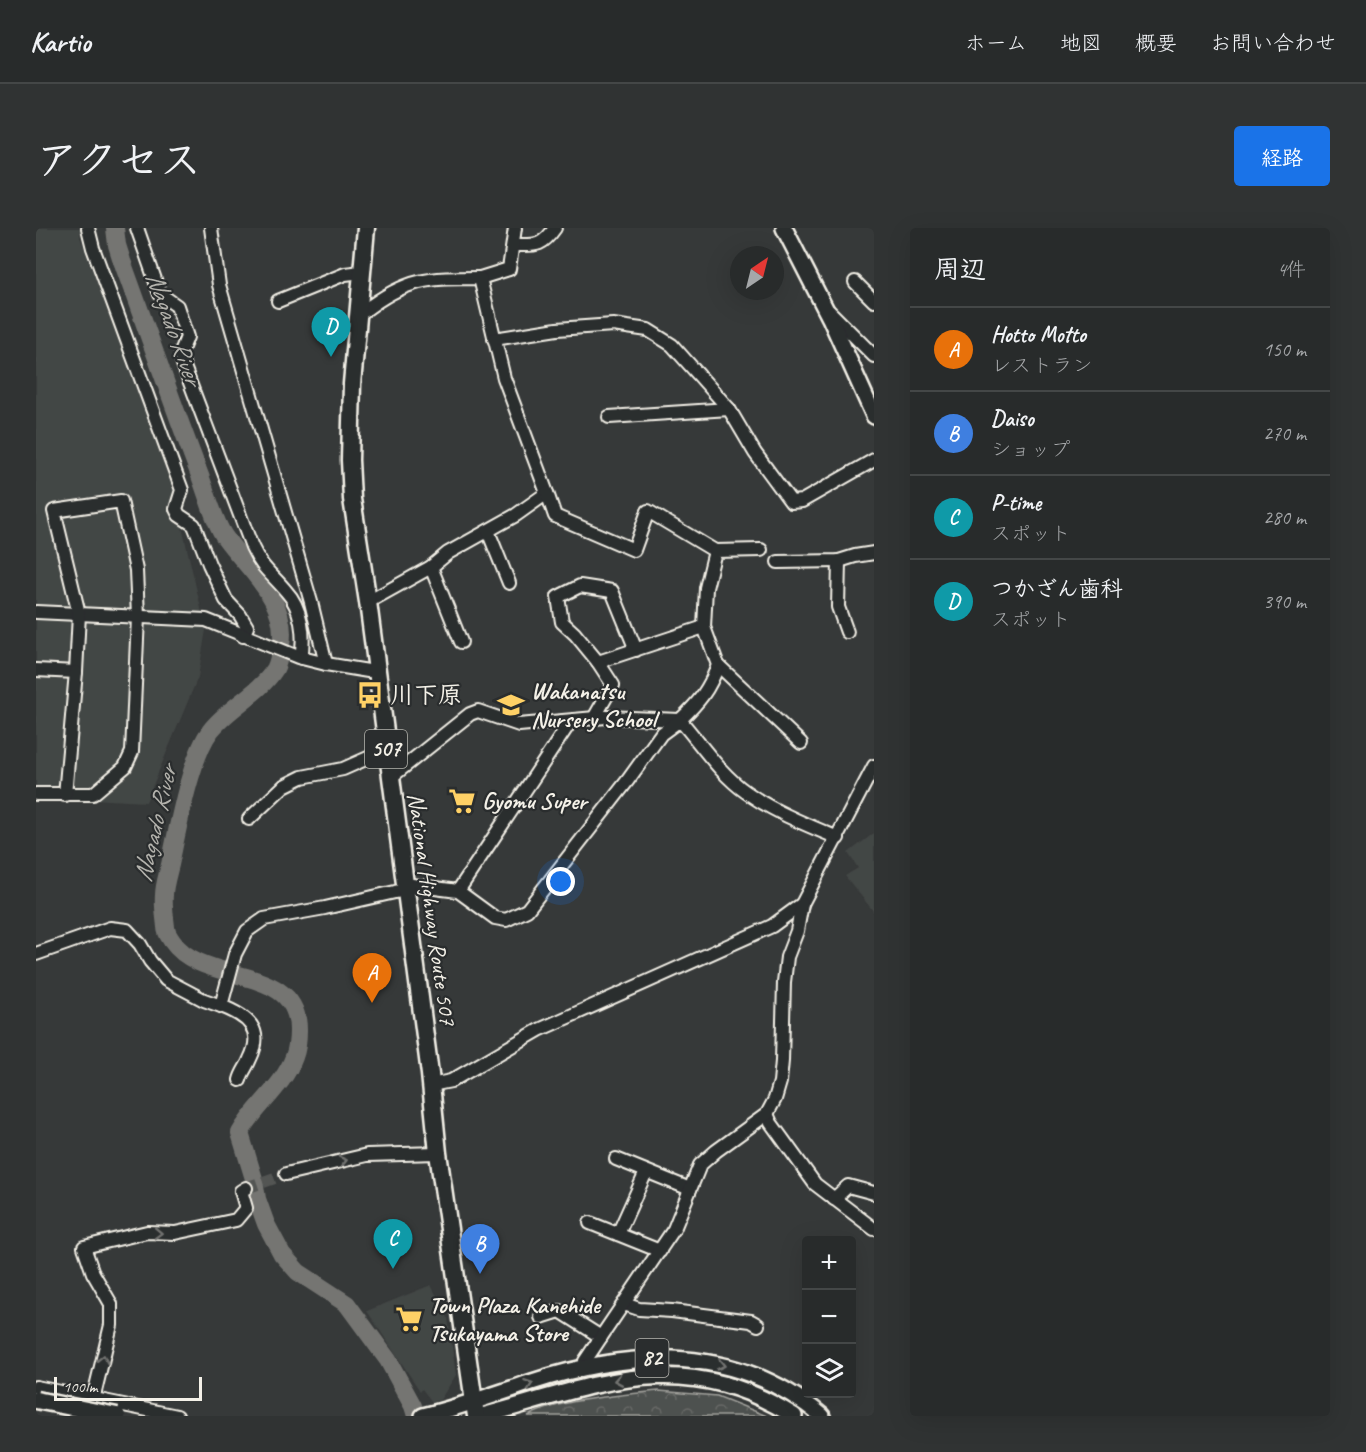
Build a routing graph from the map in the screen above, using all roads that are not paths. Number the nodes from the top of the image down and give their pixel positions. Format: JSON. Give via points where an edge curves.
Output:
{"nodes":[{"id":1,"x":88,"y":228,"type":"edge"},
{"id":2,"x":138,"y":228,"type":"edge"},
{"id":3,"x":211,"y":228,"type":"edge"},
{"id":4,"x":366,"y":228,"type":"edge"},
{"id":5,"x":515,"y":228,"type":"edge"},
{"id":6,"x":555,"y":228,"type":"edge"},
{"id":7,"x":784,"y":228,"type":"edge"},
{"id":8,"x":513,"y":245,"type":"junction"},
{"id":9,"x":362,"y":272,"type":"junction"},
{"id":10,"x":480,"y":278,"type":"junction"},
{"id":11,"x":855,"y":282,"type":"dead end"},
{"id":12,"x":278,"y":301,"type":"dead end"},
{"id":13,"x":874,"y":301,"type":"edge"},
{"id":14,"x":824,"y":306,"type":"junction"},
{"id":15,"x":358,"y":310,"type":"junction"},
{"id":16,"x":494,"y":339,"type":"junction"},
{"id":17,"x":874,"y":356,"type":"edge"},
{"id":18,"x":729,"y":409,"type":"junction"},
{"id":19,"x":874,"y":416,"type":"edge"},
{"id":20,"x":609,"y":417,"type":"dead end"},
{"id":21,"x":874,"y":460,"type":"edge"},
{"id":22,"x":547,"y":493,"type":"junction"},
{"id":23,"x":488,"y":531,"type":"junction"},
{"id":24,"x":761,"y":550,"type":"dead end"},
{"id":25,"x":715,"y":551,"type":"junction"},
{"id":26,"x":874,"y":553,"type":"edge"},
{"id":27,"x":839,"y":561,"type":"junction"},
{"id":28,"x":778,"y":562,"type":"dead end"},
{"id":29,"x":431,"y":567,"type":"junction"},
{"id":30,"x":510,"y":583,"type":"dead end"},
{"id":31,"x":368,"y":603,"type":"junction"},
{"id":32,"x":36,"y":612,"type":"edge"},
{"id":33,"x":79,"y":614,"type":"junction"},
{"id":34,"x":138,"y":617,"type":"junction"},
{"id":35,"x":704,"y":627,"type":"junction"},
{"id":36,"x":847,"y":632,"type":"dead end"},
{"id":37,"x":245,"y":637,"type":"junction"},
{"id":38,"x":461,"y":642,"type":"dead end"},
{"id":39,"x":636,"y":650,"type":"junction"},
{"id":40,"x":300,"y":657,"type":"junction"},
{"id":41,"x":598,"y":662,"type":"junction"},
{"id":42,"x":326,"y":664,"type":"junction"},
{"id":43,"x":718,"y":665,"type":"junction"},
{"id":44,"x":36,"y":670,"type":"edge"},
{"id":45,"x":376,"y":670,"type":"junction"},
{"id":46,"x":75,"y":672,"type":"junction"},
{"id":47,"x":594,"y":718,"type":"junction"},
{"id":48,"x":680,"y":720,"type":"junction"},
{"id":49,"x":571,"y":721,"type":"junction"},
{"id":50,"x":801,"y":743,"type":"dead end"},
{"id":51,"x":386,"y":750,"type":"junction"},
{"id":52,"x":874,"y":766,"type":"edge"},
{"id":53,"x":390,"y":778,"type":"junction"},
{"id":54,"x":36,"y":794,"type":"edge"},
{"id":55,"x":65,"y":795,"type":"junction"},
{"id":56,"x":249,"y":819,"type":"dead end"},
{"id":57,"x":838,"y":838,"type":"junction"},
{"id":58,"x":405,"y":890,"type":"junction"},
{"id":59,"x":458,"y":891,"type":"junction"},
{"id":60,"x":802,"y":904,"type":"junction"},
{"id":61,"x":36,"y":954,"type":"edge"},
{"id":62,"x":221,"y":1006,"type":"junction"},
{"id":63,"x":240,"y":1080,"type":"dead end"},
{"id":64,"x":431,"y":1085,"type":"junction"},
{"id":65,"x":767,"y":1114,"type":"junction"},
{"id":66,"x":438,"y":1153,"type":"junction"},
{"id":67,"x":616,"y":1159,"type":"dead end"},
{"id":68,"x":646,"y":1172,"type":"junction"},
{"id":69,"x":286,"y":1174,"type":"tunnel mouth"},
{"id":70,"x":246,"y":1188,"type":"dead end"},
{"id":71,"x":690,"y":1189,"type":"junction"},
{"id":72,"x":874,"y":1193,"type":"edge"},
{"id":73,"x":834,"y":1198,"type":"junction"},
{"id":74,"x":590,"y":1223,"type":"dead end"},
{"id":75,"x":874,"y":1229,"type":"edge"},
{"id":76,"x":618,"y":1234,"type":"junction"},
{"id":77,"x":660,"y":1251,"type":"junction"},
{"id":78,"x":624,"y":1304,"type":"junction"},
{"id":79,"x":541,"y":1317,"type":"dead end"},
{"id":80,"x":758,"y":1325,"type":"dead end"},
{"id":81,"x":601,"y":1337,"type":"junction"},
{"id":82,"x":585,"y":1368,"type":"junction"},
{"id":83,"x":36,"y":1387,"type":"edge"},
{"id":84,"x":94,"y":1398,"type":"junction"},
{"id":85,"x":36,"y":1400,"type":"edge"},
{"id":86,"x":477,"y":1411,"type":"edge"},
{"id":87,"x":428,"y":1415,"type":"edge"},
{"id":88,"x":89,"y":1416,"type":"edge"},
{"id":89,"x":117,"y":1416,"type":"edge"},
{"id":90,"x":177,"y":1416,"type":"edge"},
{"id":91,"x":794,"y":1416,"type":"edge"},
{"id":92,"x":822,"y":1416,"type":"edge"}],
"edges":[{"from":1,"to":37,"type":"street","via":[[182,490],[176,509],[194,525],[226,600],[247,627]]},
{"from":2,"to":40,"type":"street","via":[[160,294],[177,306],[187,337],[183,364],[252,547],[259,563],[296,604],[304,640]]},
{"from":3,"to":42,"type":"street","via":[[219,285]]},
{"from":4,"to":9,"type":"highway","name":"National Highway Route 507","number":"507"},
{"from":5,"to":8,"type":"street"},
{"from":6,"to":8,"type":"street","via":[[540,244]]},
{"from":7,"to":14,"type":"main road"},
{"from":8,"to":10,"type":"street","via":[[509,269]]},
{"from":9,"to":12,"type":"street","via":[[345,274]]},
{"from":9,"to":15,"type":"highway","name":"National Highway Route 507","number":"507"},
{"from":10,"to":15,"type":"street","via":[[411,283],[364,311]]},
{"from":10,"to":16,"type":"street"},
{"from":11,"to":13,"type":"street"},
{"from":14,"to":17,"type":"street"},
{"from":14,"to":19,"type":"main road"},
{"from":15,"to":31,"type":"highway","name":"National Highway Route 507","number":"507","via":[[350,460]]},
{"from":16,"to":18,"type":"street","via":[[613,325],[648,330],[672,345]]},
{"from":16,"to":22,"type":"street","via":[[504,378]]},
{"from":18,"to":20,"type":"street"},
{"from":18,"to":21,"type":"street","via":[[790,502],[802,501]]},
{"from":22,"to":23,"type":"street"},
{"from":22,"to":25,"type":"street","via":[[555,516],[634,550],[648,511]]},
{"from":23,"to":29,"type":"street"},
{"from":23,"to":30,"type":"street"},
{"from":24,"to":25,"type":"street"},
{"from":25,"to":35,"type":"street","via":[[706,588]]},
{"from":26,"to":27,"type":"street"},
{"from":27,"to":28,"type":"street"},
{"from":27,"to":36,"type":"street","via":[[838,607]]},
{"from":29,"to":31,"type":"street"},
{"from":29,"to":38,"type":"street"},
{"from":31,"to":45,"type":"highway","name":"National Highway Route 507","number":"507"},
{"from":32,"to":33,"type":"street"},
{"from":33,"to":34,"type":"street"},
{"from":33,"to":34,"type":"street","via":[[54,511],[121,501],[136,570]]},
{"from":33,"to":46,"type":"street"},
{"from":34,"to":37,"type":"street","via":[[206,620]]},
{"from":34,"to":55,"type":"street","via":[[132,752],[125,766],[93,794]]},
{"from":35,"to":39,"type":"street"},
{"from":35,"to":43,"type":"street"},
{"from":37,"to":40,"type":"street"},
{"from":39,"to":41,"type":"street"},
{"from":39,"to":41,"type":"street","via":[[612,591],[580,586],[558,597],[562,622]]},
{"from":40,"to":42,"type":"street"},
{"from":41,"to":47,"type":"street","via":[[613,685]]},
{"from":42,"to":45,"type":"street"},
{"from":43,"to":48,"type":"street","via":[[711,686]]},
{"from":43,"to":50,"type":"street"},
{"from":44,"to":46,"type":"street"},
{"from":45,"to":51,"type":"highway","name":"National Highway Route 507","number":"507"},
{"from":46,"to":55,"type":"street"},
{"from":47,"to":48,"type":"street"},
{"from":47,"to":49,"type":"street"},
{"from":48,"to":57,"type":"street","via":[[745,791],[793,819]]},
{"from":48,"to":59,"type":"street","via":[[661,734],[527,910],[506,920],[495,918]]},
{"from":49,"to":53,"type":"street","via":[[519,725],[478,711]]},
{"from":49,"to":59,"type":"street"},
{"from":51,"to":53,"type":"highway","name":"National Highway Route 507","number":"507"},
{"from":51,"to":56,"type":"street","via":[[343,769],[302,777],[284,786]]},
{"from":52,"to":57,"type":"street"},
{"from":53,"to":58,"type":"highway","name":"National Highway Route 507","number":"507"},
{"from":54,"to":55,"type":"street"},
{"from":57,"to":60,"type":"street"},
{"from":58,"to":59,"type":"street","via":[[412,885]]},
{"from":58,"to":62,"type":"street","via":[[264,919],[247,931],[239,946]]},
{"from":58,"to":64,"type":"highway","name":"National Highway Route 507","number":"507"},
{"from":60,"to":64,"type":"street","via":[[772,926],[539,1030],[451,1081]]},
{"from":60,"to":65,"type":"street","via":[[787,957],[780,1082]]},
{"from":61,"to":62,"type":"street","via":[[110,928],[127,930],[166,980]]},
{"from":62,"to":63,"type":"street","via":[[240,1013],[251,1024],[256,1041]]},
{"from":64,"to":66,"type":"highway","name":"National Highway Route 507","number":"507"},
{"from":65,"to":71,"type":"street","via":[[700,1165]]},
{"from":65,"to":73,"type":"street","via":[[815,1184]]},
{"from":69,"to":66,"type":"street","one_way":true,"via":[[367,1155]]},
{"from":66,"to":86,"type":"highway","name":"National Highway Route 507","number":"507"},
{"from":67,"to":68,"type":"street"},
{"from":68,"to":71,"type":"street"},
{"from":68,"to":76,"type":"street"},
{"from":84,"to":70,"type":"street","one_way":true,"via":[[111,1324],[111,1304],[93,1274],[84,1247],[147,1232],[175,1233],[236,1220],[246,1208],[241,1191]]},
{"from":71,"to":77,"type":"street","via":[[674,1229]]},
{"from":72,"to":73,"type":"street","via":[[848,1186]]},
{"from":73,"to":75,"type":"street"},
{"from":74,"to":76,"type":"street"},
{"from":76,"to":77,"type":"street"},
{"from":77,"to":78,"type":"street"},
{"from":78,"to":80,"type":"street","via":[[639,1310],[672,1311]]},
{"from":78,"to":81,"type":"street"},
{"from":79,"to":81,"type":"street","via":[[560,1311]]},
{"from":81,"to":82,"type":"street"},
{"from":86,"to":82,"type":"main road","number":"82","one_way":true,"via":[[534,1382]]},
{"from":82,"to":92,"type":"main road","number":"82","one_way":true,"via":[[645,1358],[727,1366],[764,1379]]},
{"from":83,"to":84,"type":"street"},
{"from":84,"to":88,"type":"street"},
{"from":84,"to":90,"type":"street"},
{"from":85,"to":89,"type":"highway","bridge":true},
{"from":86,"to":87,"type":"main road","number":"82"},
{"from":91,"to":86,"type":"main road","number":"82","one_way":true,"via":[[737,1388],[670,1375],[588,1386]]}]}
